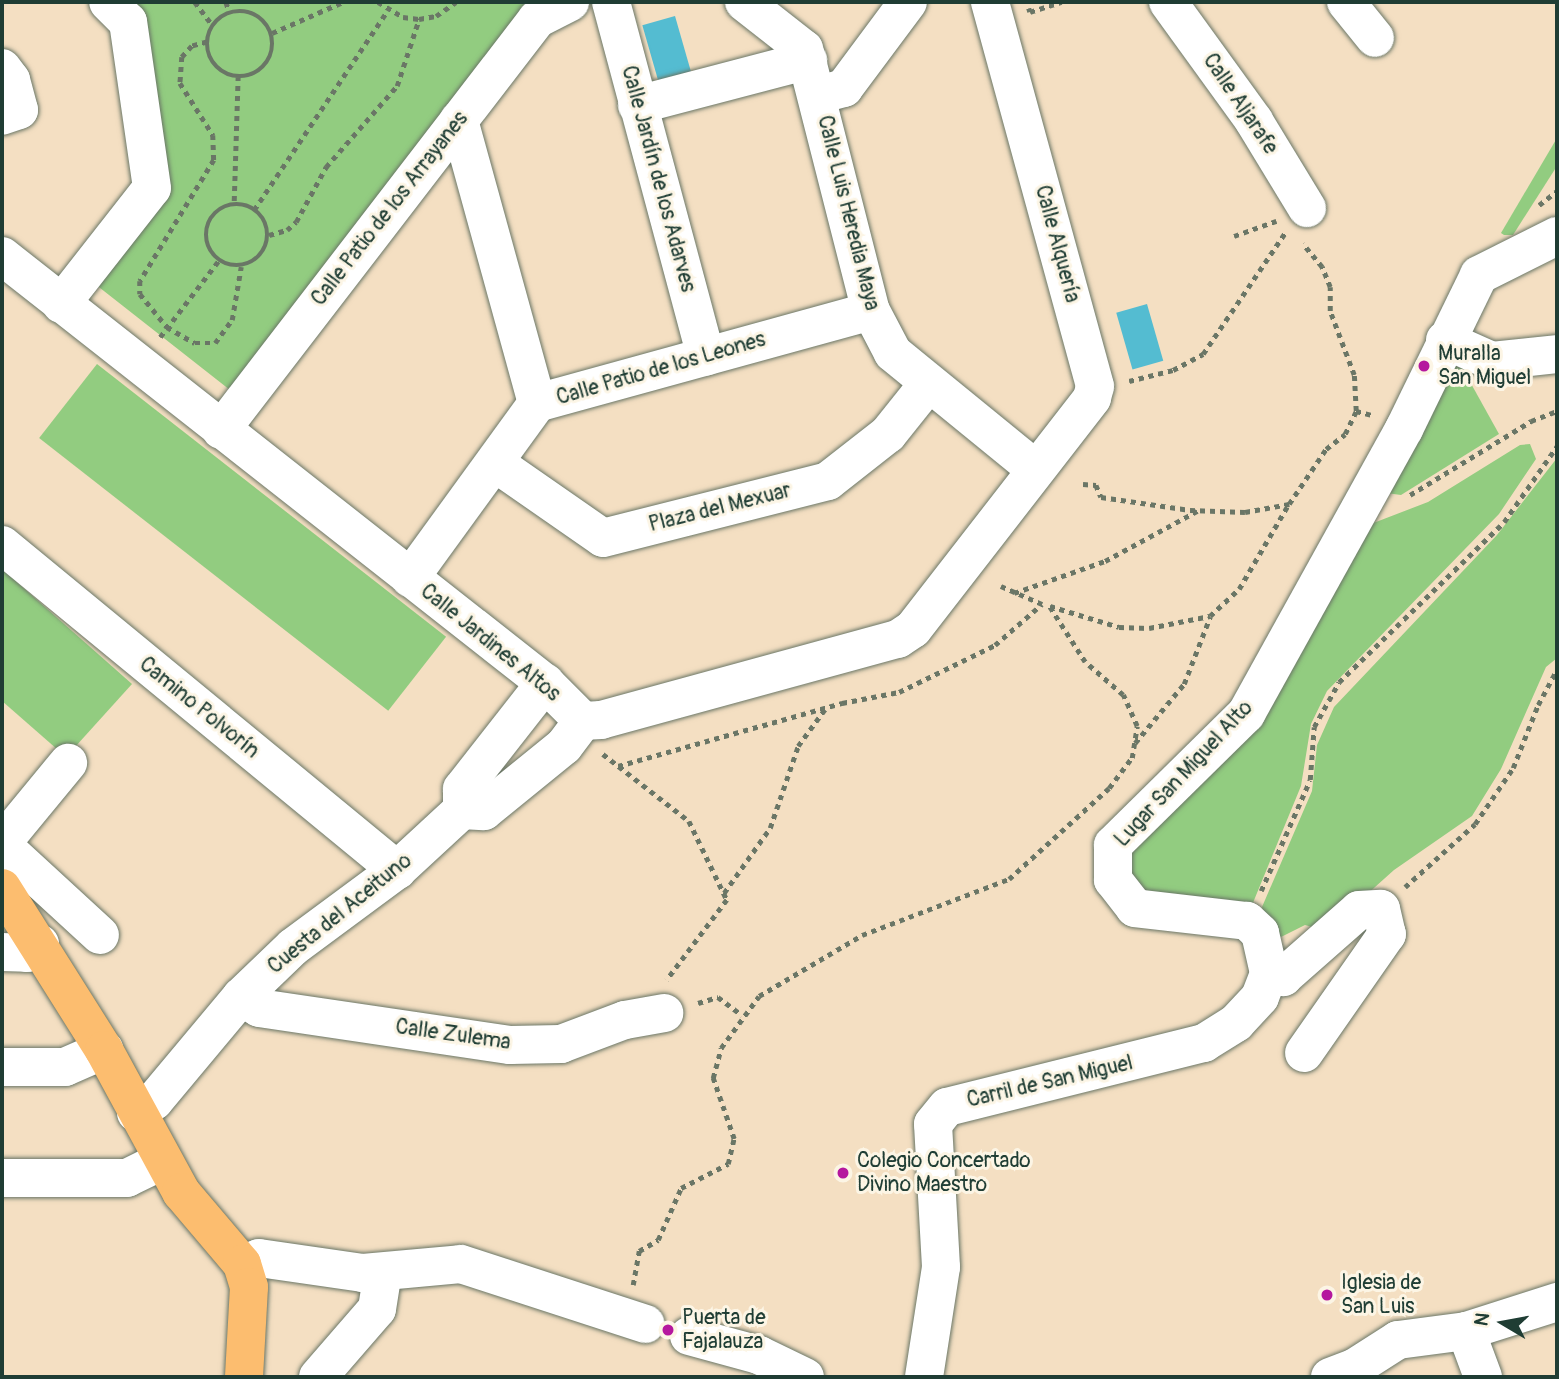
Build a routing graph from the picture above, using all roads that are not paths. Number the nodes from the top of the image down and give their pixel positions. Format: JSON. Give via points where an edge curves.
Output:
{"nodes":[{"id":1,"x":108,"y":2,"type":"edge"},
{"id":2,"x":570,"y":2,"type":"edge"},
{"id":3,"x":611,"y":2,"type":"edge"},
{"id":4,"x":744,"y":2,"type":"edge"},
{"id":5,"x":908,"y":2,"type":"edge"},
{"id":6,"x":1168,"y":2,"type":"edge"},
{"id":7,"x":1346,"y":2,"type":"edge"},
{"id":8,"x":1005,"y":5,"type":"edge"},
{"id":9,"x":1375,"y":38,"type":"dead end"},
{"id":10,"x":2,"y":68,"type":"edge"},
{"id":11,"x":813,"y":78,"type":"junction"},
{"id":12,"x":637,"y":105,"type":"junction"},
{"id":13,"x":2,"y":116,"type":"edge"},
{"id":14,"x":458,"y":120,"type":"junction"},
{"id":15,"x":1294,"y":214,"type":"road end"},
{"id":16,"x":1557,"y":236,"type":"edge"},
{"id":17,"x":1539,"y":252,"type":"edge"},
{"id":18,"x":2,"y":256,"type":"edge"},
{"id":19,"x":61,"y":304,"type":"junction"},
{"id":20,"x":871,"y":311,"type":"junction"},
{"id":21,"x":1445,"y":340,"type":"junction"},
{"id":22,"x":1557,"y":354,"type":"edge"},
{"id":23,"x":706,"y":356,"type":"junction"},
{"id":24,"x":928,"y":384,"type":"junction"},
{"id":25,"x":537,"y":403,"type":"junction"},
{"id":26,"x":220,"y":430,"type":"junction"},
{"id":27,"x":495,"y":463,"type":"junction"},
{"id":28,"x":1035,"y":469,"type":"junction"},
{"id":29,"x":2,"y":545,"type":"edge"},
{"id":30,"x":410,"y":578,"type":"junction"},
{"id":31,"x":545,"y":683,"type":"junction"},
{"id":32,"x":591,"y":736,"type":"junction"},
{"id":33,"x":68,"y":763,"type":"dead end"},
{"id":34,"x":463,"y":810,"type":"junction"},
{"id":35,"x":2,"y":844,"type":"edge"},
{"id":36,"x":397,"y":870,"type":"junction"},
{"id":37,"x":2,"y":888,"type":"edge"},
{"id":38,"x":100,"y":935,"type":"dead end"},
{"id":39,"x":40,"y":944,"type":"junction"},
{"id":40,"x":2,"y":952,"type":"edge"},
{"id":41,"x":1269,"y":974,"type":"junction"},
{"id":42,"x":241,"y":997,"type":"junction"},
{"id":43,"x":661,"y":1002,"type":"road end"},
{"id":44,"x":104,"y":1050,"type":"junction"},
{"id":45,"x":1304,"y":1053,"type":"dead end"},
{"id":46,"x":2,"y":1067,"type":"edge"},
{"id":47,"x":136,"y":1113,"type":"junction"},
{"id":48,"x":162,"y":1161,"type":"junction"},
{"id":49,"x":2,"y":1178,"type":"edge"},
{"id":50,"x":242,"y":1264,"type":"junction"},
{"id":51,"x":383,"y":1272,"type":"junction"},
{"id":52,"x":1557,"y":1302,"type":"edge"},
{"id":53,"x":637,"y":1321,"type":"road end"},
{"id":54,"x":1466,"y":1331,"type":"junction"},
{"id":55,"x":689,"y":1336,"type":"dead end"},
{"id":56,"x":244,"y":1377,"type":"edge"},
{"id":57,"x":318,"y":1377,"type":"edge"},
{"id":58,"x":805,"y":1377,"type":"edge"},
{"id":59,"x":924,"y":1377,"type":"edge"},
{"id":60,"x":1330,"y":1377,"type":"edge"},
{"id":61,"x":1483,"y":1377,"type":"edge"}],
"edges":[{"from":1,"to":19,"type":"street","via":[[128,22],[152,188]]},
{"from":2,"to":14,"type":"street","name":"Calle Patio de los Arrayanes","via":[[537,19]]},
{"from":3,"to":12,"type":"street","name":"Calle Jardín de los Adarves"},
{"from":4,"to":11,"type":"street","name":"Calle Luis Heredia Maya","via":[[804,49]]},
{"from":5,"to":11,"type":"street","name":"Calle Luis Heredia Maya","via":[[844,88]]},
{"from":6,"to":15,"type":"street","name":"Calle Aljarafe","via":[[1255,121]]},
{"from":7,"to":9,"type":"street"},
{"from":8,"to":28,"type":"street","name":"Calle Alquería","via":[[1095,386],[1092,398]]},
{"from":10,"to":13,"type":"street","via":[[11,80],[19,110]]},
{"from":11,"to":12,"type":"street"},
{"from":11,"to":20,"type":"street","name":"Calle Luis Heredia Maya"},
{"from":12,"to":23,"type":"street","name":"Calle Jardín de los Adarves"},
{"from":14,"to":25,"type":"street"},
{"from":14,"to":26,"type":"street","name":"Calle Patio de los Arrayanes"},
{"from":16,"to":17,"type":"street","name":"Lugar San Miguel Alto"},
{"from":17,"to":21,"type":"street","name":"Lugar San Miguel Alto","via":[[1479,275]]},
{"from":18,"to":19,"type":"street","name":"Calle Jardines Altos"},
{"from":19,"to":26,"type":"street","name":"Calle Jardines Altos"},
{"from":20,"to":23,"type":"street","name":"Calle Patio de los Leones"},
{"from":20,"to":24,"type":"street","name":"Calle Luis Heredia Maya","via":[[893,353]]},
{"from":21,"to":22,"type":"street","via":[[1492,361]]},
{"from":21,"to":41,"type":"street","name":"Lugar San Miguel Alto","via":[[1364,500],[1246,714],[1113,845],[1113,880],[1135,908],[1247,921],[1260,933]]},
{"from":23,"to":25,"type":"street","name":"Calle Patio de los Leones"},
{"from":24,"to":27,"type":"street","name":"Plaza del Mexuar","via":[[888,434],[828,481],[603,538]]},
{"from":24,"to":28,"type":"street","name":"Calle Luis Heredia Maya"},
{"from":25,"to":27,"type":"street","name":"Calle Patio de los Leones"},
{"from":26,"to":30,"type":"street","name":"Calle Jardines Altos"},
{"from":27,"to":30,"type":"street","name":"Calle Patio de los Leones"},
{"from":28,"to":32,"type":"street","via":[[913,629],[898,639],[695,695]]},
{"from":29,"to":36,"type":"street","name":"Camino Polvorín"},
{"from":30,"to":31,"type":"street","name":"Calle Jardines Altos"},
{"from":31,"to":32,"type":"street","name":"Calle Jardines Altos"},
{"from":31,"to":34,"type":"street","via":[[462,789]]},
{"from":32,"to":34,"type":"street","name":"Cuesta del Aceituno","via":[[564,746],[484,811]]},
{"from":33,"to":35,"type":"street"},
{"from":34,"to":36,"type":"street","name":"Cuesta del Aceituno"},
{"from":35,"to":38,"type":"street"},
{"from":36,"to":42,"type":"street","name":"Cuesta del Aceituno","via":[[321,924]]},
{"from":37,"to":39,"type":"main road"},
{"from":39,"to":40,"type":"street","via":[[27,953]]},
{"from":39,"to":44,"type":"main road"},
{"from":41,"to":45,"type":"street","via":[[1283,977],[1359,910],[1381,909],[1387,934]]},
{"from":41,"to":59,"type":"street","name":"Carril de San Miguel","via":[[1260,997],[1236,1023],[1204,1044],[947,1107],[933,1124],[941,1267]]},
{"from":42,"to":43,"type":"street","name":"Calle Zulema","via":[[259,1008],[510,1045],[561,1044]]},
{"from":42,"to":47,"type":"street","name":"Cuesta del Aceituno","via":[[154,1101]]},
{"from":44,"to":46,"type":"street","via":[[65,1068]]},
{"from":44,"to":47,"type":"main road"},
{"from":47,"to":48,"type":"main road"},
{"from":48,"to":49,"type":"street","via":[[127,1178]]},
{"from":48,"to":50,"type":"main road","via":[[181,1192]]},
{"from":50,"to":51,"type":"street","via":[[259,1258]]},
{"from":50,"to":56,"type":"main road","via":[[249,1287]]},
{"from":51,"to":53,"type":"street","via":[[461,1264]]},
{"from":51,"to":57,"type":"street","via":[[377,1309]]},
{"from":52,"to":54,"type":"street"},
{"from":54,"to":60,"type":"street","via":[[1398,1339],[1354,1368]]},
{"from":54,"to":61,"type":"street"},
{"from":55,"to":58,"type":"street","via":[[758,1355]]}]}
